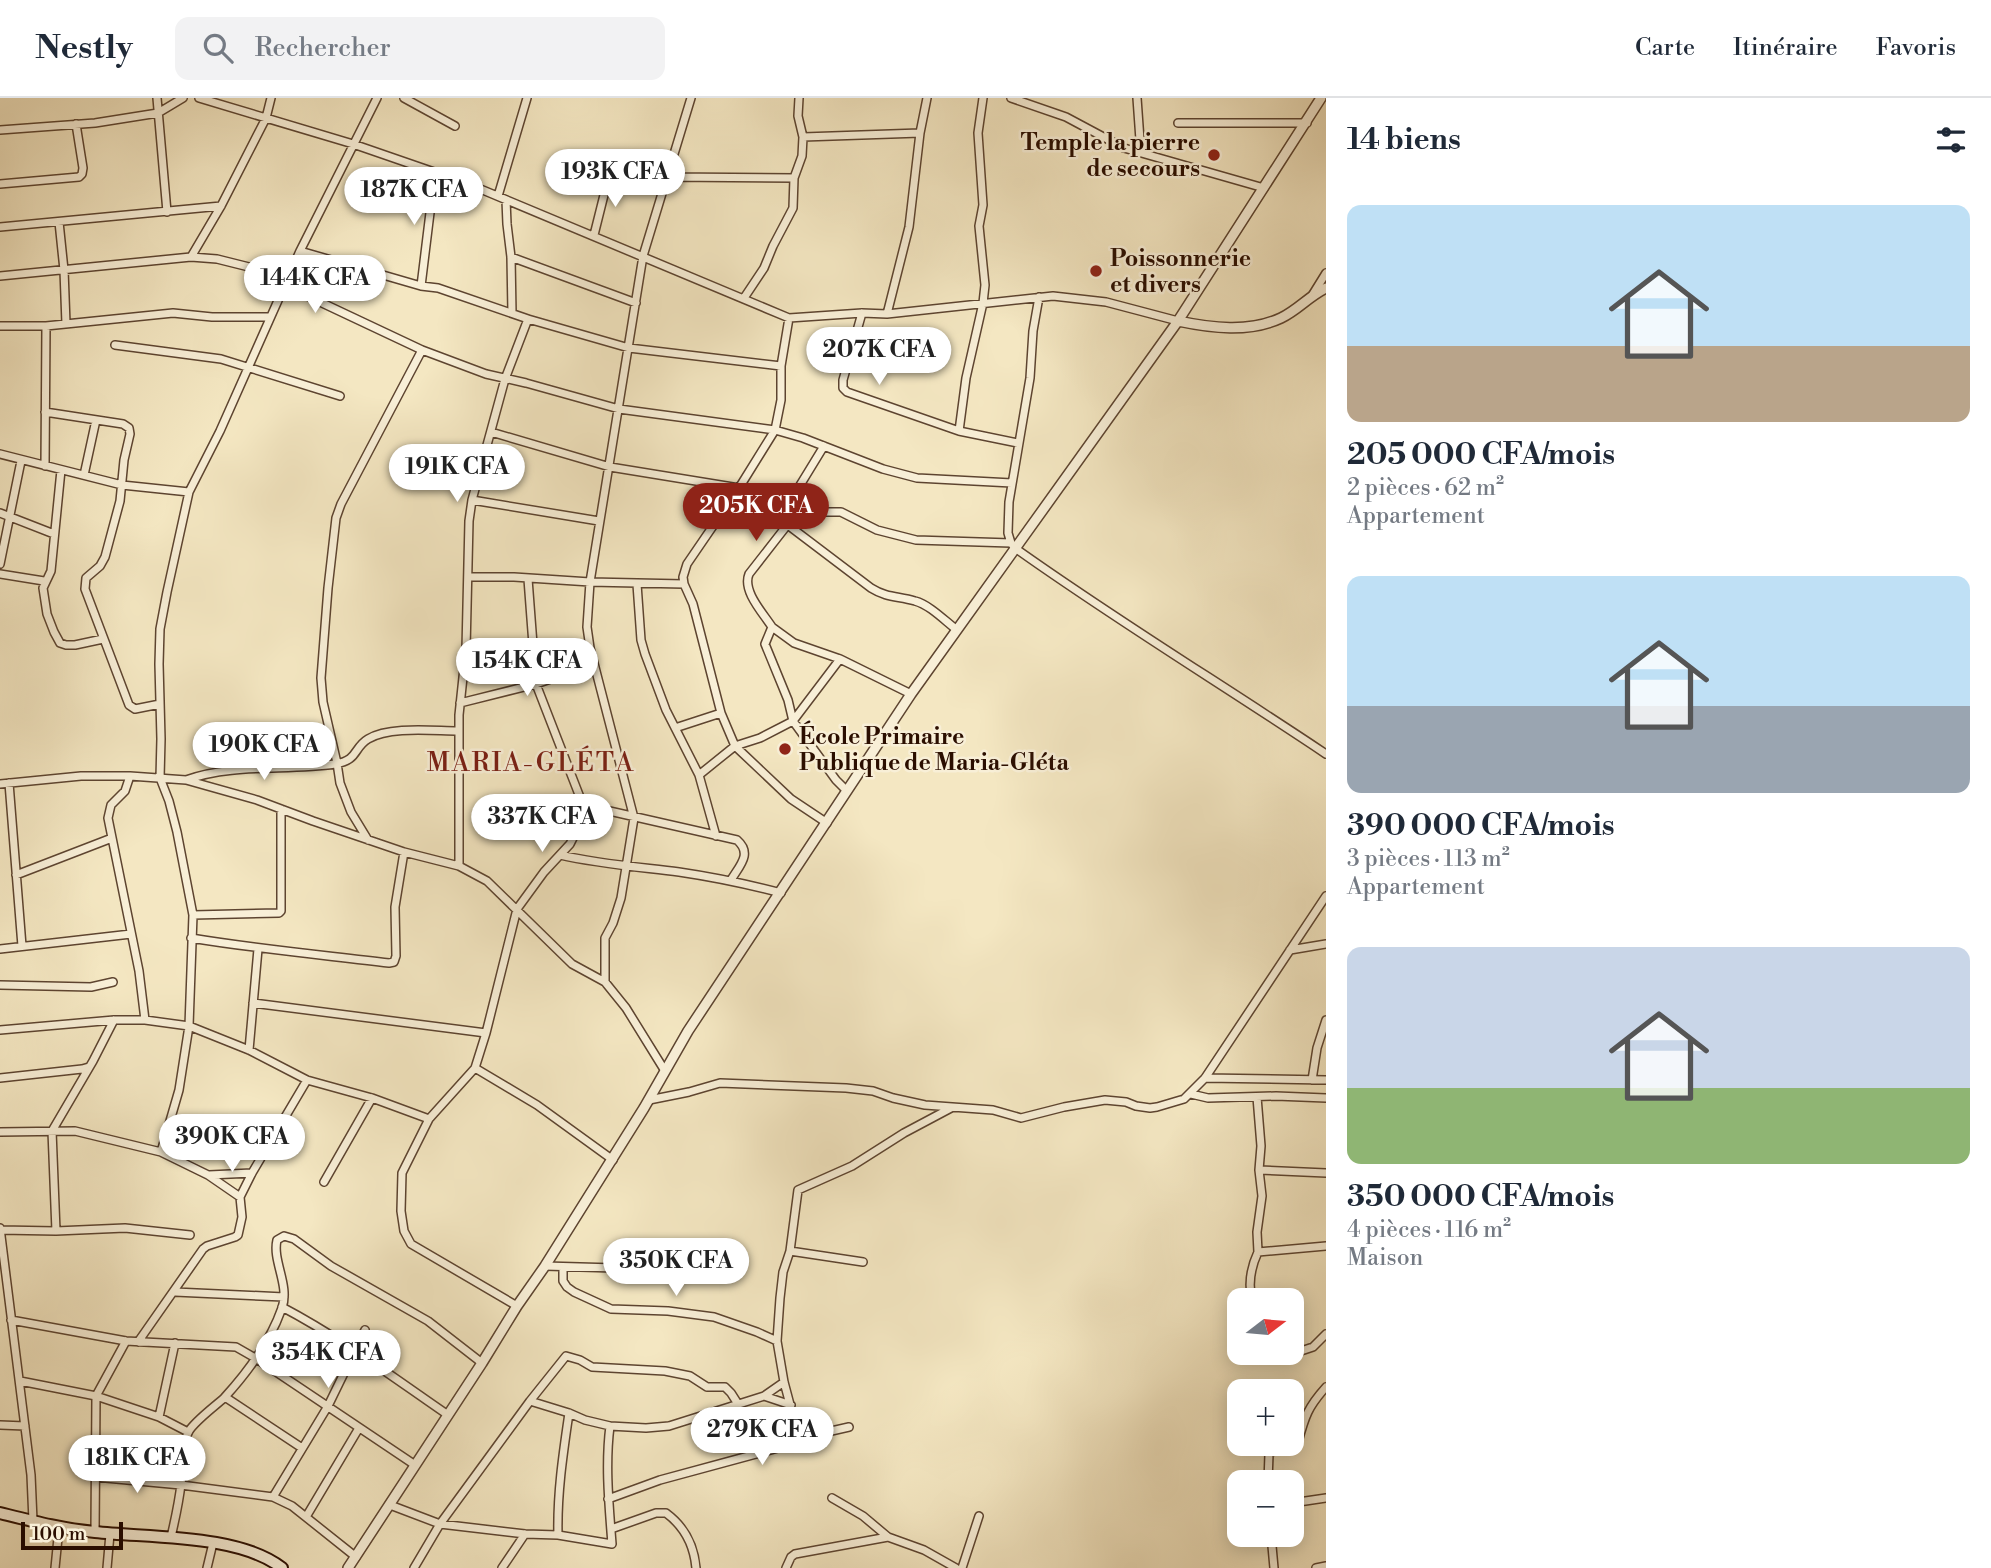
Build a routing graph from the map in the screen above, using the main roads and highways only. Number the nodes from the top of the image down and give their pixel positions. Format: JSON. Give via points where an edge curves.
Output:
{"nodes":[{"id":1,"x":0,"y":1513,"type":"edge"},
{"id":2,"x":281,"y":1568,"type":"edge"}],
"edges":[{"from":1,"to":2,"type":"main road","via":[[59,1528],[213,1543],[258,1553]]}]}
